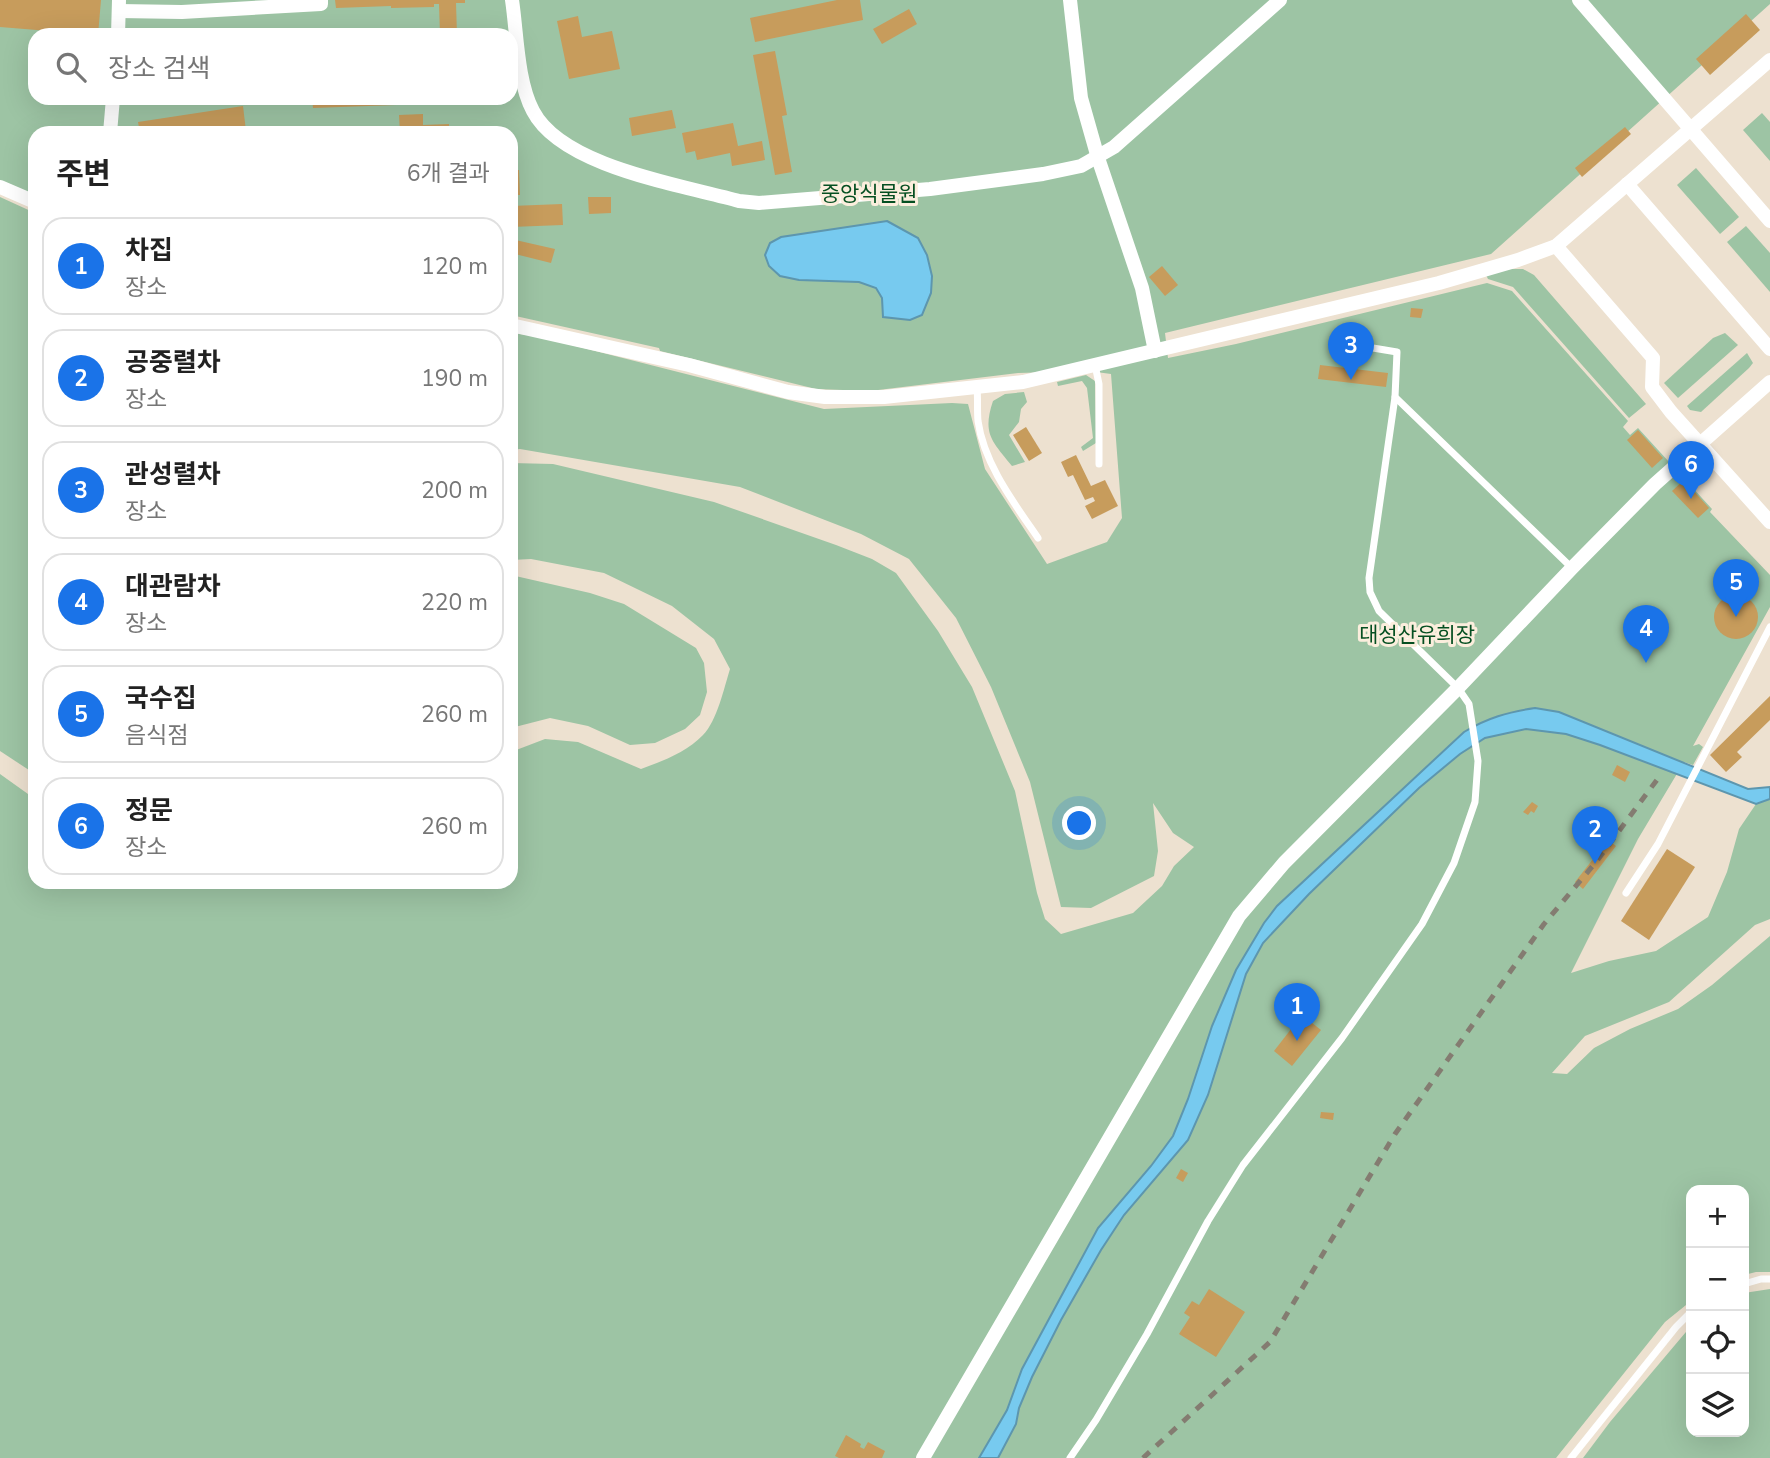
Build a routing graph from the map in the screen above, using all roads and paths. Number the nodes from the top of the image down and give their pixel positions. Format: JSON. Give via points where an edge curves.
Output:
{"nodes":[{"id":1,"x":321,"y":0,"type":"edge"},
{"id":2,"x":512,"y":0,"type":"edge"},
{"id":3,"x":1070,"y":0,"type":"edge"},
{"id":4,"x":1280,"y":0,"type":"edge"},
{"id":5,"x":1579,"y":0,"type":"edge"},
{"id":6,"x":119,"y":6,"type":"edge"},
{"id":7,"x":118,"y":28,"type":"edge"},
{"id":8,"x":516,"y":28,"type":"edge"},
{"id":9,"x":518,"y":41,"type":"edge"},
{"id":10,"x":1768,"y":67,"type":"edge"},
{"id":11,"x":112,"y":105,"type":"edge"},
{"id":12,"x":111,"y":126,"type":"edge"},
{"id":13,"x":1690,"y":130,"type":"junction"},
{"id":14,"x":1098,"y":158,"type":"junction"},
{"id":15,"x":1627,"y":184,"type":"junction"},
{"id":16,"x":0,"y":187,"type":"edge"},
{"id":17,"x":28,"y":199,"type":"edge"},
{"id":18,"x":1770,"y":221,"type":"edge"},
{"id":19,"x":1556,"y":246,"type":"junction"},
{"id":20,"x":518,"y":327,"type":"edge"},
{"id":21,"x":1349,"y":344,"type":"dead end"},
{"id":22,"x":1770,"y":349,"type":"edge"},
{"id":23,"x":1155,"y":351,"type":"junction"},
{"id":24,"x":1095,"y":364,"type":"junction"},
{"id":25,"x":1770,"y":382,"type":"edge"},
{"id":26,"x":977,"y":388,"type":"junction"},
{"id":27,"x":1395,"y":397,"type":"junction"},
{"id":28,"x":1700,"y":444,"type":"junction"},
{"id":29,"x":1099,"y":464,"type":"dead end"},
{"id":30,"x":1770,"y":522,"type":"edge"},
{"id":31,"x":1038,"y":538,"type":"dead end"},
{"id":32,"x":1572,"y":568,"type":"junction"},
{"id":33,"x":1770,"y":627,"type":"edge"},
{"id":34,"x":1458,"y":688,"type":"junction"},
{"id":35,"x":1626,"y":893,"type":"dead end"},
{"id":36,"x":1770,"y":1279,"type":"edge"},
{"id":37,"x":1749,"y":1283,"type":"edge"},
{"id":38,"x":1686,"y":1318,"type":"edge"},
{"id":39,"x":923,"y":1458,"type":"edge"},
{"id":40,"x":1070,"y":1458,"type":"edge"},
{"id":41,"x":1571,"y":1458,"type":"edge"}],
"edges":[{"from":1,"to":6,"type":"street","via":[[321,4],[182,12]]},
{"from":2,"to":8,"type":"street"},
{"from":3,"to":14,"type":"street","via":[[1077,78]]},
{"from":4,"to":14,"type":"street"},
{"from":5,"to":13,"type":"street"},
{"from":6,"to":7,"type":"street"},
{"from":9,"to":14,"type":"street","via":[[533,112],[565,145],[621,170],[739,201],[930,189],[1043,174]]},
{"from":10,"to":13,"type":"street"},
{"from":11,"to":12,"type":"street"},
{"from":13,"to":15,"type":"street"},
{"from":13,"to":18,"type":"street"},
{"from":14,"to":23,"type":"street","via":[[1142,288]]},
{"from":15,"to":19,"type":"street"},
{"from":15,"to":22,"type":"street"},
{"from":16,"to":17,"type":"street"},
{"from":19,"to":23,"type":"street","via":[[1438,283]]},
{"from":19,"to":28,"type":"street","via":[[1653,358],[1652,387]]},
{"from":20,"to":26,"type":"street","via":[[825,397]]},
{"from":21,"to":27,"type":"lane","via":[[1397,352]]},
{"from":23,"to":24,"type":"street"},
{"from":24,"to":26,"type":"street"},
{"from":24,"to":29,"type":"lane"},
{"from":25,"to":28,"type":"street"},
{"from":26,"to":31,"type":"lane","via":[[978,421],[987,453]]},
{"from":27,"to":32,"type":"lane"},
{"from":27,"to":34,"type":"lane","via":[[1370,592],[1379,611]]},
{"from":28,"to":30,"type":"street"},
{"from":28,"to":32,"type":"street"},
{"from":32,"to":34,"type":"street"},
{"from":33,"to":35,"type":"lane","via":[[1658,844]]},
{"from":34,"to":39,"type":"street","via":[[1284,863],[1239,916]]},
{"from":34,"to":40,"type":"lane","via":[[1469,704],[1478,772],[1475,802],[1454,863],[1422,924],[1342,1038],[1243,1165]]},
{"from":36,"to":37,"type":"lane"},
{"from":38,"to":41,"type":"lane"}]}
